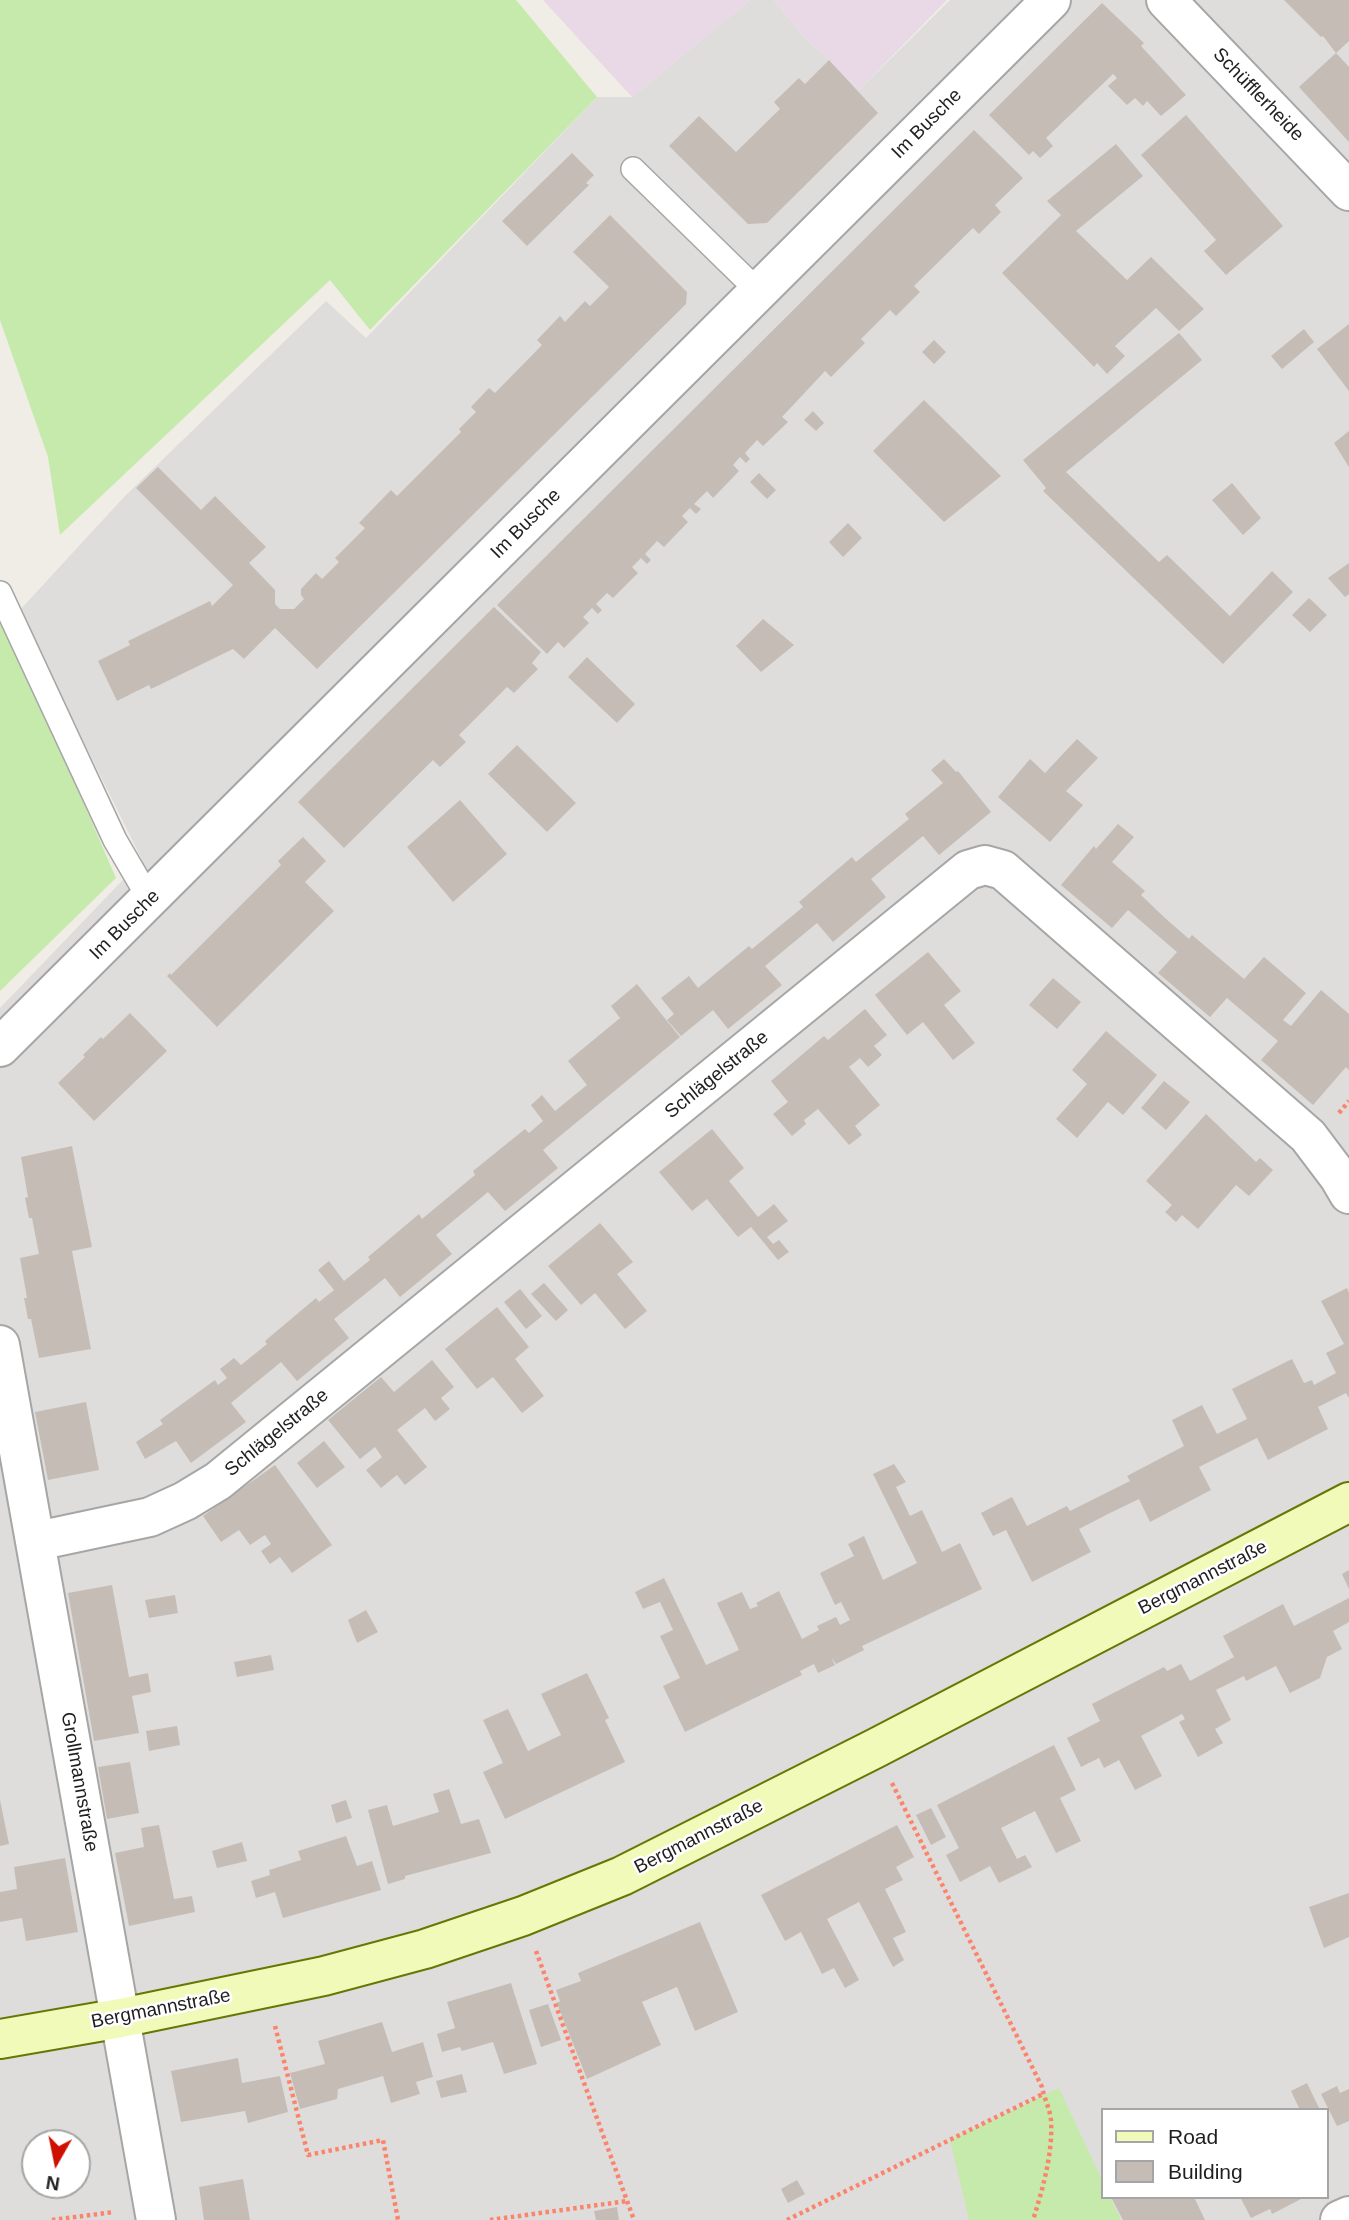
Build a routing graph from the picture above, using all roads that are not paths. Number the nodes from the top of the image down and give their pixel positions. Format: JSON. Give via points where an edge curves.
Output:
{"nodes":[{"id":1,"x":1051,"y":0,"type":"edge"},
{"id":2,"x":1166,"y":0,"type":"edge"},
{"id":3,"x":633,"y":169,"type":"dead end"},
{"id":4,"x":1349,"y":191,"type":"edge"},
{"id":5,"x":759,"y":292,"type":"junction"},
{"id":6,"x":0,"y":593,"type":"edge"},
{"id":7,"x":150,"y":900,"type":"junction"},
{"id":8,"x":0,"y":1047,"type":"edge"},
{"id":9,"x":1349,"y":1194,"type":"edge"},
{"id":10,"x":0,"y":1345,"type":"edge"},
{"id":11,"x":1349,"y":1502,"type":"edge"},
{"id":12,"x":37,"y":1541,"type":"junction"},
{"id":13,"x":121,"y":2018,"type":"junction"},
{"id":14,"x":0,"y":2039,"type":"edge"},
{"id":15,"x":155,"y":2213,"type":"edge"},
{"id":16,"x":1349,"y":2216,"type":"edge"},
{"id":17,"x":1340,"y":2220,"type":"edge"}],
"edges":[{"from":1,"to":5,"type":"street","name":"Im Busche"},
{"from":2,"to":4,"type":"street","name":"Schüfflerheide"},
{"from":3,"to":5,"type":"lane"},
{"from":5,"to":7,"type":"street","name":"Im Busche"},
{"from":6,"to":7,"type":"lane","via":[[115,840]]},
{"from":7,"to":8,"type":"street","name":"Im Busche"},
{"from":9,"to":12,"type":"street","name":"Schlägelstraße","via":[[1308,1136],[1003,870],[985,865],[968,870],[218,1481],[150,1517]]},
{"from":10,"to":12,"type":"street","name":"Grollmannstraße"},
{"from":11,"to":13,"type":"street","name":"Bergmannstraße","via":[[622,1876],[425,1949],[324,1976]]},
{"from":12,"to":13,"type":"street","name":"Grollmannstraße"},
{"from":13,"to":14,"type":"street","name":"Bergmannstraße"},
{"from":13,"to":15,"type":"street","name":"Grollmannstraße"},
{"from":16,"to":17,"type":"street"}]}
